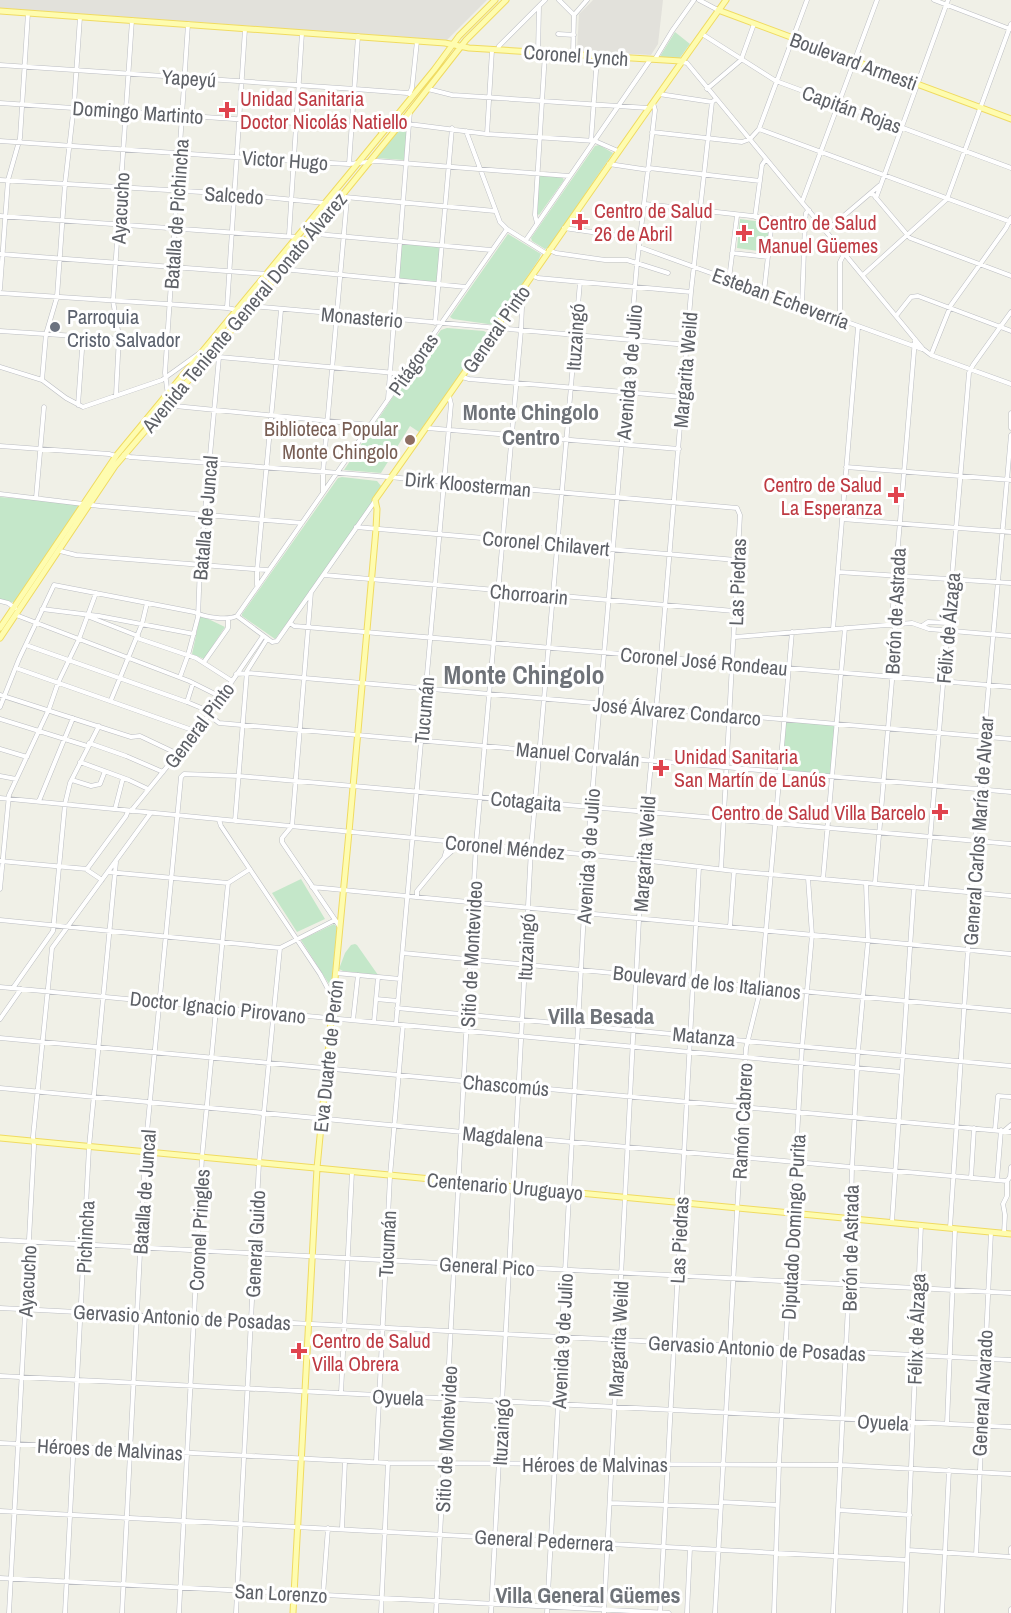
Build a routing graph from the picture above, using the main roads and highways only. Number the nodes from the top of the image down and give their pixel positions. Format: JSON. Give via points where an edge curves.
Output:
{"nodes":[{"id":1,"x":495,"y":0,"type":"edge"},
{"id":2,"x":506,"y":0,"type":"edge"},
{"id":3,"x":726,"y":0,"type":"edge"},
{"id":4,"x":718,"y":10,"type":"junction"},
{"id":5,"x":0,"y":11,"type":"edge"},
{"id":6,"x":453,"y":45,"type":"junction"},
{"id":7,"x":461,"y":46,"type":"junction"},
{"id":8,"x":681,"y":62,"type":"junction"},
{"id":9,"x":1011,"y":119,"type":"edge"},
{"id":10,"x":208,"y":353,"type":"junction"},
{"id":11,"x":375,"y":500,"type":"joint"},
{"id":12,"x":88,"y":504,"type":"junction"},
{"id":13,"x":15,"y":611,"type":"junction"},
{"id":14,"x":0,"y":628,"type":"edge"},
{"id":15,"x":0,"y":638,"type":"edge"},
{"id":16,"x":0,"y":1138,"type":"edge"},
{"id":17,"x":317,"y":1168,"type":"junction"},
{"id":18,"x":1011,"y":1234,"type":"edge"},
{"id":19,"x":293,"y":1613,"type":"edge"}],
"edges":[{"from":1,"to":6,"type":"main road","name":"Avenida Teniente General Donato Álvarez"},
{"from":2,"to":7,"type":"main road","name":"Avenida Teniente General Donato Álvarez"},
{"from":3,"to":4,"type":"main road","name":"General Pinto"},
{"from":4,"to":8,"type":"main road","name":"General Pinto"},
{"from":4,"to":9,"type":"main road","name":"Boulevard Armesti"},
{"from":5,"to":6,"type":"main road","name":"Coronel Lynch"},
{"from":6,"to":7,"type":"main road","name":"Coronel Lynch"},
{"from":6,"to":10,"type":"main road","name":"Avenida Teniente General Donato Álvarez","via":[[238,310]]},
{"from":7,"to":8,"type":"main road","name":"Coronel Lynch"},
{"from":7,"to":10,"type":"main road","name":"Avenida Teniente General Donato Álvarez","via":[[345,196]]},
{"from":8,"to":11,"type":"main road","name":"General Pinto"},
{"from":10,"to":12,"type":"main road","name":"Avenida Teniente General Donato Álvarez"},
{"from":10,"to":12,"type":"main road","name":"Avenida Teniente General Donato Álvarez","via":[[116,456]]},
{"from":11,"to":17,"type":"main road","name":"Eva Duarte de Perón","via":[[376,529],[350,832]]},
{"from":12,"to":13,"type":"main road","name":"Avenida Teniente General Donato Álvarez"},
{"from":12,"to":13,"type":"main road","name":"Avenida Teniente General Donato Álvarez","via":[[60,551]]},
{"from":13,"to":14,"type":"main road","name":"Avenida Teniente General Donato Álvarez"},
{"from":13,"to":15,"type":"main road","name":"Avenida Teniente General Donato Álvarez"},
{"from":16,"to":17,"type":"main road","name":"Centenario Uruguayo"},
{"from":17,"to":18,"type":"main road","name":"Centenario Uruguayo"},
{"from":17,"to":19,"type":"main road","name":"Eva Duarte de Perón"}]}
